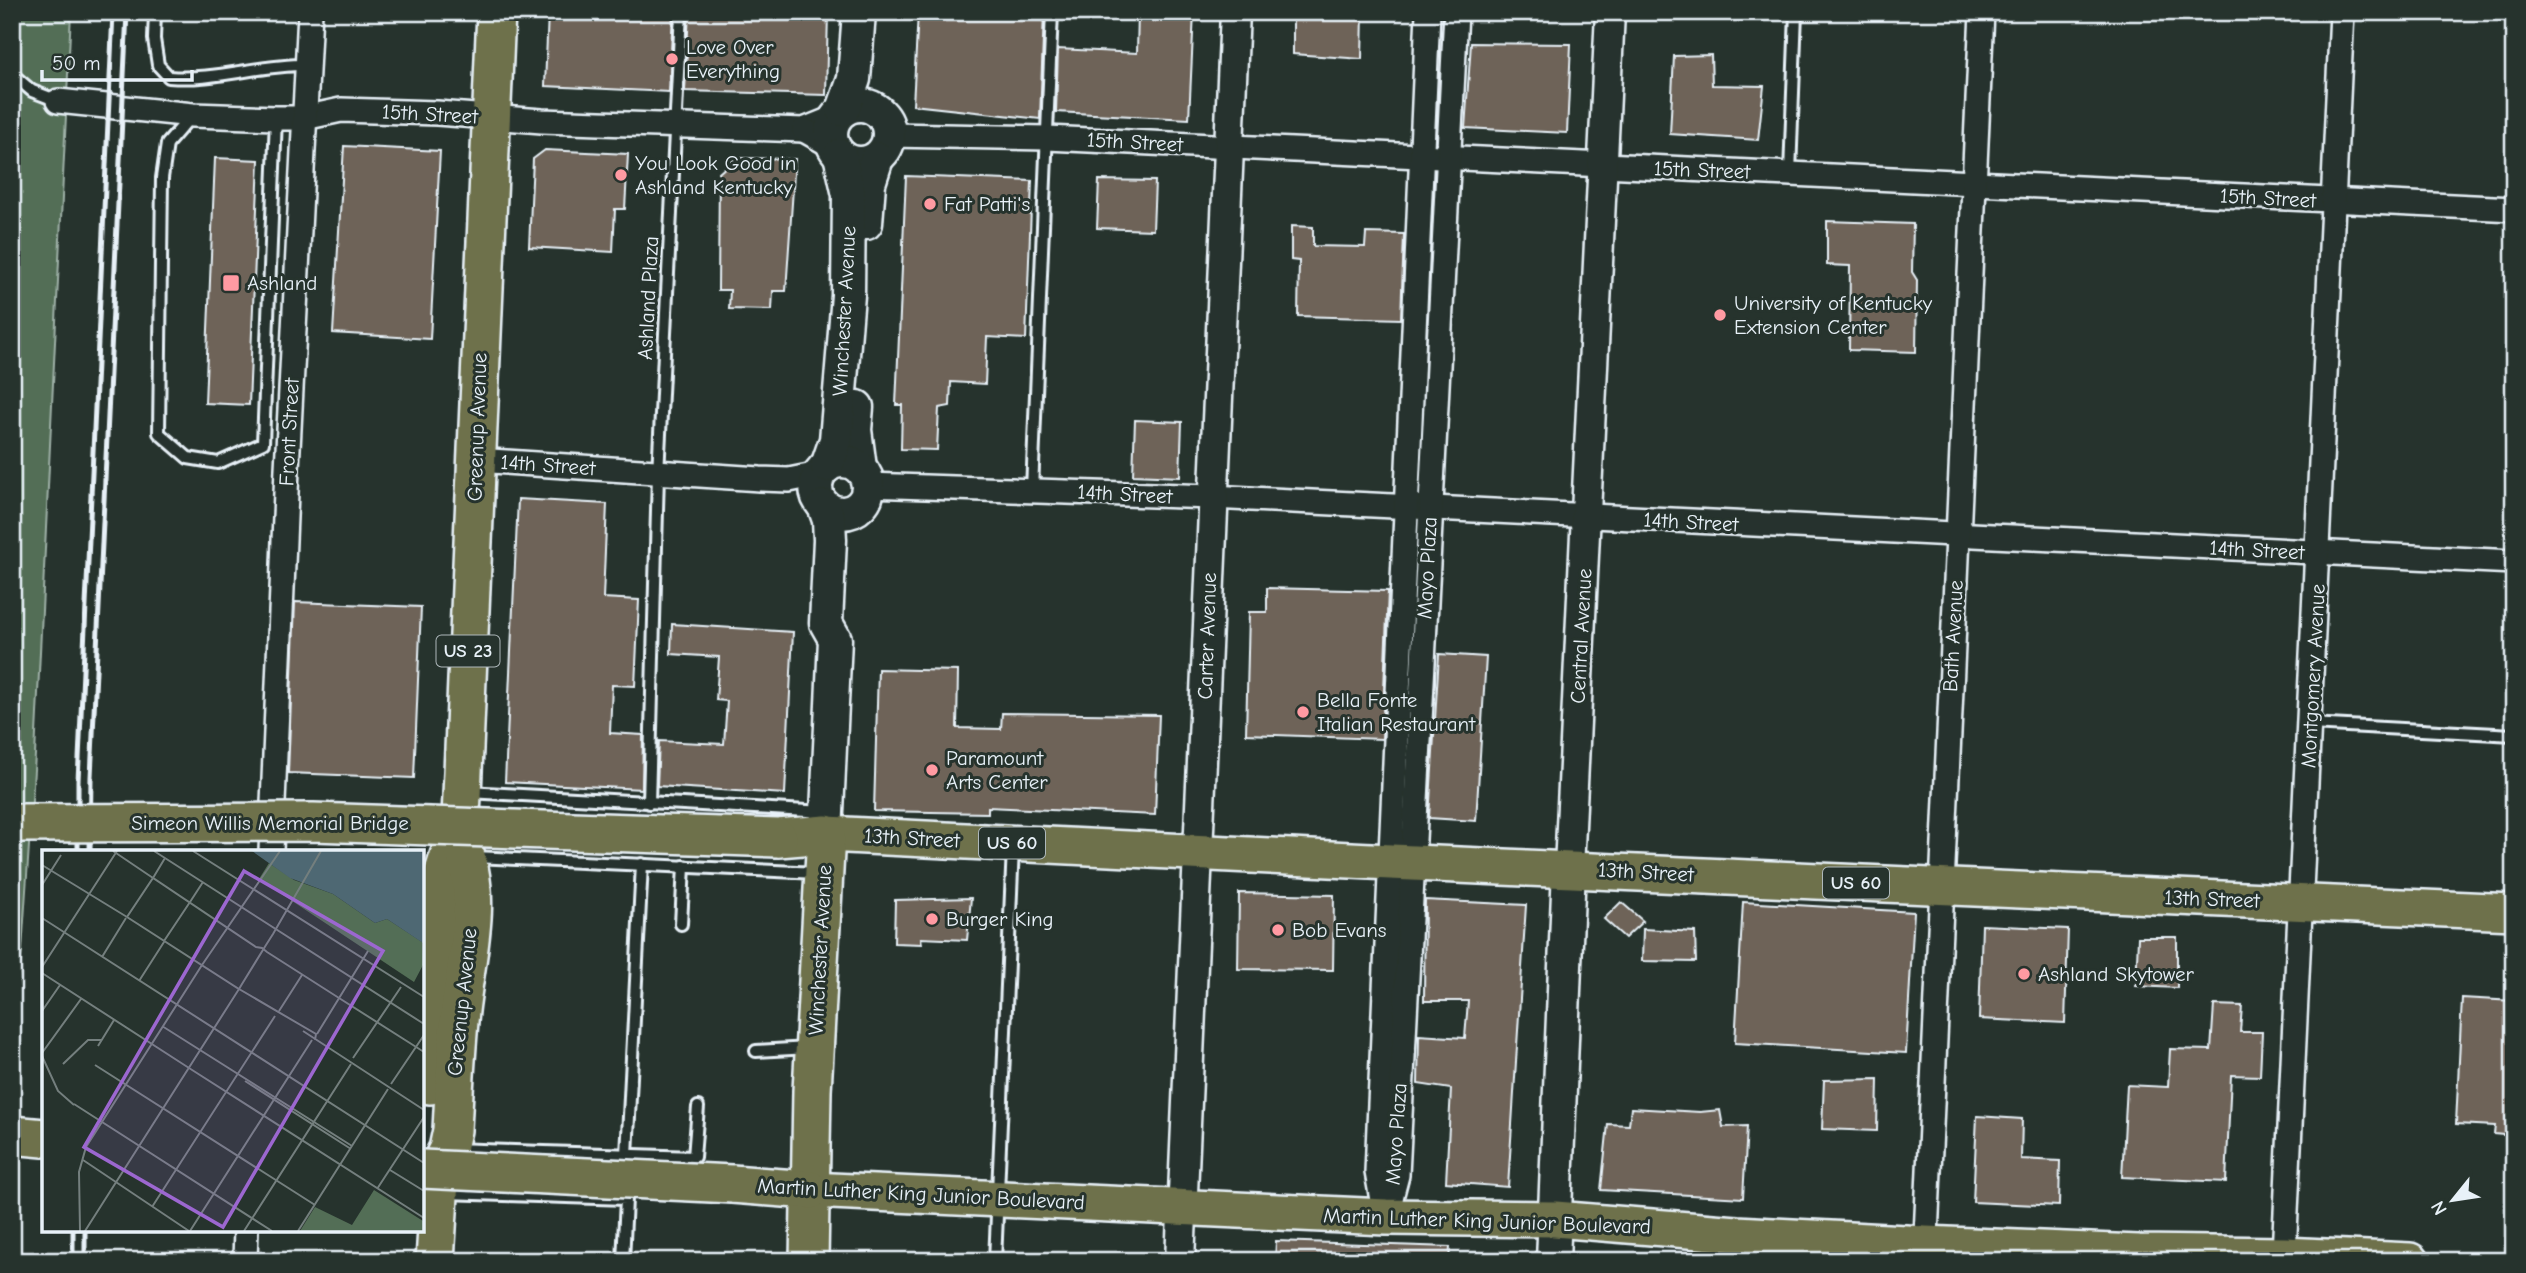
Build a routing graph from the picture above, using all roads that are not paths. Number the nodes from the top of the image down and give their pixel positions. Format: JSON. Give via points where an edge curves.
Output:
{"nodes":[{"id":1,"x":155,"y":12,"type":"edge"},
{"id":2,"x":310,"y":12,"type":"edge"},
{"id":3,"x":496,"y":12,"type":"edge"},
{"id":4,"x":681,"y":12,"type":"edge"},
{"id":5,"x":859,"y":12,"type":"edge"},
{"id":6,"x":876,"y":12,"type":"edge"},
{"id":7,"x":1052,"y":12,"type":"edge"},
{"id":8,"x":1235,"y":12,"type":"edge"},
{"id":9,"x":1428,"y":12,"type":"edge"},
{"id":10,"x":1456,"y":12,"type":"edge"},
{"id":11,"x":1610,"y":12,"type":"edge"},
{"id":12,"x":1796,"y":12,"type":"edge"},
{"id":13,"x":1982,"y":12,"type":"edge"},
{"id":14,"x":2342,"y":12,"type":"edge"},
{"id":15,"x":308,"y":65,"type":"junction"},
{"id":16,"x":12,"y":74,"type":"edge"},
{"id":17,"x":58,"y":101,"type":"joint"},
{"id":18,"x":193,"y":114,"type":"junction"},
{"id":19,"x":490,"y":117,"type":"junction"},
{"id":20,"x":276,"y":118,"type":"junction"},
{"id":21,"x":304,"y":118,"type":"junction"},
{"id":22,"x":676,"y":125,"type":"junction"},
{"id":23,"x":838,"y":132,"type":"junction"},
{"id":24,"x":882,"y":135,"type":"junction"},
{"id":25,"x":1047,"y":138,"type":"junction"},
{"id":26,"x":1228,"y":147,"type":"junction"},
{"id":27,"x":1422,"y":157,"type":"junction"},
{"id":28,"x":1450,"y":158,"type":"junction"},
{"id":29,"x":1603,"y":166,"type":"junction"},
{"id":30,"x":1790,"y":173,"type":"junction"},
{"id":31,"x":1975,"y":184,"type":"junction"},
{"id":32,"x":2333,"y":201,"type":"junction"},
{"id":33,"x":2514,"y":209,"type":"edge"},
{"id":34,"x":476,"y":460,"type":"junction"},
{"id":35,"x":658,"y":474,"type":"junction"},
{"id":36,"x":822,"y":485,"type":"junction"},
{"id":37,"x":862,"y":487,"type":"junction"},
{"id":38,"x":1032,"y":490,"type":"junction"},
{"id":39,"x":1212,"y":498,"type":"junction"},
{"id":40,"x":1419,"y":509,"type":"junction"},
{"id":41,"x":1586,"y":517,"type":"junction"},
{"id":42,"x":1958,"y":534,"type":"junction"},
{"id":43,"x":2319,"y":553,"type":"junction"},
{"id":44,"x":2514,"y":562,"type":"edge"},
{"id":45,"x":835,"y":639,"type":"junction"},
{"id":46,"x":2310,"y":724,"type":"junction"},
{"id":47,"x":2514,"y":735,"type":"edge"},
{"id":48,"x":462,"y":792,"type":"junction"},
{"id":49,"x":649,"y":803,"type":"junction"},
{"id":50,"x":12,"y":823,"type":"edge"},
{"id":51,"x":827,"y":823,"type":"junction"},
{"id":52,"x":778,"y":838,"type":"joint"},
{"id":53,"x":1013,"y":843,"type":"junction"},
{"id":54,"x":271,"y":850,"type":"edge"},
{"id":55,"x":459,"y":851,"type":"junction"},
{"id":56,"x":1199,"y":852,"type":"junction"},
{"id":57,"x":1401,"y":863,"type":"junction"},
{"id":58,"x":642,"y":864,"type":"junction"},
{"id":59,"x":684,"y":866,"type":"junction"},
{"id":60,"x":1569,"y":868,"type":"junction"},
{"id":61,"x":824,"y":873,"type":"junction"},
{"id":62,"x":1941,"y":887,"type":"junction"},
{"id":63,"x":2302,"y":903,"type":"junction"},
{"id":64,"x":2514,"y":912,"type":"edge"},
{"id":65,"x":681,"y":924,"type":"dead end"},
{"id":66,"x":814,"y":1048,"type":"junction"},
{"id":67,"x":756,"y":1051,"type":"dead end"},
{"id":68,"x":698,"y":1107,"type":"dead end"},
{"id":69,"x":12,"y":1135,"type":"edge"},
{"id":70,"x":42,"y":1138,"type":"edge"},
{"id":71,"x":627,"y":1155,"type":"junction"},
{"id":72,"x":436,"y":1164,"type":"edge"},
{"id":73,"x":810,"y":1189,"type":"junction"},
{"id":74,"x":997,"y":1199,"type":"junction"},
{"id":75,"x":1181,"y":1207,"type":"junction"},
{"id":76,"x":1385,"y":1217,"type":"junction"},
{"id":77,"x":1555,"y":1219,"type":"junction"},
{"id":78,"x":246,"y":1231,"type":"edge"},
{"id":79,"x":1737,"y":1247,"type":"edge"},
{"id":80,"x":1925,"y":1252,"type":"edge"},
{"id":81,"x":2284,"y":1259,"type":"edge"},
{"id":82,"x":245,"y":1261,"type":"edge"},
{"id":83,"x":435,"y":1261,"type":"edge"},
{"id":84,"x":623,"y":1261,"type":"edge"},
{"id":85,"x":809,"y":1261,"type":"edge"},
{"id":86,"x":995,"y":1261,"type":"edge"},
{"id":87,"x":1180,"y":1261,"type":"edge"},
{"id":88,"x":1553,"y":1261,"type":"edge"},
{"id":89,"x":2410,"y":1261,"type":"edge"}],
"edges":[{"from":1,"to":15,"type":"lane","via":[[158,65],[169,77],[188,79],[282,64]]},
{"from":2,"to":15,"type":"street","name":"Front Street"},
{"from":3,"to":19,"type":"highway","name":"Greenup Avenue","number":"US 23"},
{"from":4,"to":22,"type":"lane","name":"Ashland Plaza"},
{"from":5,"to":23,"type":"main road","via":[[855,79]]},
{"from":6,"to":24,"type":"main road","name":"Winchester Avenue","via":[[875,79]]},
{"from":7,"to":25,"type":"lane"},
{"from":8,"to":26,"type":"street","name":"Carter Avenue"},
{"from":9,"to":27,"type":"street","name":"Mayo Plaza"},
{"from":10,"to":28,"type":"street","name":"Mayo Plaza"},
{"from":11,"to":29,"type":"street","name":"Central Avenue"},
{"from":12,"to":30,"type":"lane"},
{"from":13,"to":31,"type":"street","name":"Bath Avenue"},
{"from":14,"to":32,"type":"street","name":"Montgomery Avenue"},
{"from":15,"to":21,"type":"street","name":"Front Street"},
{"from":16,"to":17,"type":"lane","via":[[32,91]]},
{"from":17,"to":18,"type":"street","name":"15th Street"},
{"from":18,"to":20,"type":"street","name":"15th Street"},
{"from":18,"to":20,"type":"lane","via":[[167,144],[162,178],[159,433],[188,458],[218,463],[263,443]]},
{"from":19,"to":21,"type":"street","name":"15th Street","via":[[341,110]]},
{"from":19,"to":22,"type":"street","name":"15th Street"},
{"from":19,"to":34,"type":"highway","name":"Greenup Avenue","number":"US 23"},
{"from":20,"to":21,"type":"street","name":"15th Street"},
{"from":21,"to":54,"type":"street","name":"Front Street"},
{"from":22,"to":23,"type":"street","name":"15th Street"},
{"from":22,"to":35,"type":"lane","name":"Ashland Plaza"},
{"from":23,"to":24,"type":"main road","via":[[852,106],[862,105]]},
{"from":23,"to":24,"type":"main road","via":[[849,161],[859,163],[869,162]]},
{"from":23,"to":36,"type":"main road","name":"Winchester Avenue","via":[[849,195],[848,295],[836,440]]},
{"from":24,"to":25,"type":"street","name":"15th Street"},
{"from":24,"to":37,"type":"main road","name":"Winchester Avenue","via":[[869,183],[865,234],[855,430]]},
{"from":25,"to":26,"type":"street","name":"15th Street"},
{"from":25,"to":38,"type":"lane"},
{"from":26,"to":27,"type":"street","name":"15th Street"},
{"from":26,"to":39,"type":"street","name":"Carter Avenue"},
{"from":27,"to":28,"type":"street","name":"15th Street"},
{"from":27,"to":40,"type":"street","name":"Mayo Plaza"},
{"from":28,"to":29,"type":"street","name":"15th Street"},
{"from":28,"to":40,"type":"street","name":"Mayo Plaza"},
{"from":29,"to":30,"type":"street","name":"15th Street"},
{"from":29,"to":41,"type":"street","name":"Central Avenue"},
{"from":30,"to":31,"type":"street","name":"15th Street"},
{"from":31,"to":32,"type":"street","name":"15th Street"},
{"from":31,"to":42,"type":"street","name":"Bath Avenue"},
{"from":32,"to":33,"type":"street","name":"15th Street"},
{"from":32,"to":43,"type":"street","name":"Montgomery Avenue"},
{"from":34,"to":35,"type":"street","name":"14th Street"},
{"from":34,"to":48,"type":"highway","name":"Greenup Avenue","number":"US 23"},
{"from":35,"to":36,"type":"street","name":"14th Street"},
{"from":35,"to":49,"type":"lane","name":"Ashland Plaza"},
{"from":36,"to":37,"type":"main road","via":[[844,461]]},
{"from":36,"to":37,"type":"main road","via":[[840,513]]},
{"from":36,"to":45,"type":"main road","name":"Winchester Avenue","via":[[830,531],[826,623]]},
{"from":37,"to":38,"type":"street","name":"14th Street"},
{"from":37,"to":45,"type":"main road","name":"Winchester Avenue","via":[[851,524],[846,625]]},
{"from":38,"to":39,"type":"street","name":"14th Street"},
{"from":39,"to":40,"type":"street","name":"14th Street"},
{"from":39,"to":56,"type":"street","name":"Carter Avenue"},
{"from":40,"to":41,"type":"street","name":"14th Street"},
{"from":40,"to":57,"type":"street","name":"Mayo Plaza"},
{"from":41,"to":42,"type":"street","name":"14th Street"},
{"from":41,"to":60,"type":"street","name":"Central Avenue"},
{"from":42,"to":43,"type":"street","name":"14th Street"},
{"from":42,"to":62,"type":"street","name":"Bath Avenue"},
{"from":43,"to":44,"type":"street","name":"14th Street"},
{"from":43,"to":46,"type":"street","name":"Montgomery Avenue"},
{"from":45,"to":51,"type":"main road","name":"Winchester Avenue"},
{"from":46,"to":47,"type":"lane"},
{"from":46,"to":63,"type":"street","name":"Montgomery Avenue"},
{"from":48,"to":49,"type":"lane"},
{"from":48,"to":55,"type":"highway","name":"Greenup Avenue","number":"US 23"},
{"from":49,"to":51,"type":"lane"},
{"from":50,"to":52,"type":"highway","name":"Simeon Willis Memorial Bridge","bridge":true,"via":[[407,823]]},
{"from":51,"to":52,"type":"highway","name":"13th Street"},
{"from":51,"to":53,"type":"main road","name":"13th Street","number":"US 60"},
{"from":51,"to":61,"type":"highway","name":"Winchester Avenue"},
{"from":53,"to":56,"type":"main road","name":"13th Street","number":"US 60"},
{"from":53,"to":74,"type":"lane"},
{"from":55,"to":58,"type":"lane"},
{"from":55,"to":72,"type":"highway","name":"Greenup Avenue","number":"US 23","via":[[439,888],[428,1130]]},
{"from":56,"to":57,"type":"main road","name":"13th Street","number":"US 60"},
{"from":56,"to":75,"type":"street","name":"Carter Avenue"},
{"from":57,"to":60,"type":"main road","name":"13th Street","number":"US 60"},
{"from":57,"to":76,"type":"street","name":"Mayo Plaza","via":[[1377,1172]]},
{"from":58,"to":59,"type":"lane"},
{"from":58,"to":71,"type":"lane"},
{"from":59,"to":61,"type":"lane"},
{"from":59,"to":65,"type":"lane"},
{"from":60,"to":62,"type":"main road","name":"13th Street","number":"US 60"},
{"from":60,"to":77,"type":"main road","name":"Central Avenue"},
{"from":61,"to":66,"type":"highway","name":"Winchester Avenue"},
{"from":62,"to":63,"type":"main road","name":"13th Street","number":"US 60"},
{"from":62,"to":80,"type":"street","name":"Bath Avenue"},
{"from":63,"to":64,"type":"main road","name":"13th Street","number":"US 60"},
{"from":63,"to":81,"type":"street","name":"Montgomery Avenue"},
{"from":66,"to":67,"type":"lane"},
{"from":66,"to":73,"type":"highway","name":"Winchester Avenue"},
{"from":68,"to":71,"type":"lane","via":[[694,1157]]},
{"from":69,"to":70,"type":"highway"},
{"from":71,"to":72,"type":"lane"},
{"from":72,"to":73,"type":"highway","name":"Martin Luther King Junior Boulevard","bridge":true},
{"from":72,"to":83,"type":"highway","name":"Greenup Avenue","number":"US 23"},
{"from":72,"to":84,"type":"lane","via":[[626,1199]]},
{"from":73,"to":74,"type":"main road","name":"Martin Luther King Junior Boulevard"},
{"from":73,"to":85,"type":"highway","name":"Winchester Avenue"},
{"from":74,"to":75,"type":"main road","name":"Martin Luther King Junior Boulevard"},
{"from":74,"to":86,"type":"lane"},
{"from":75,"to":76,"type":"main road","name":"Martin Luther King Junior Boulevard"},
{"from":75,"to":87,"type":"street","name":"Carter Avenue"},
{"from":76,"to":77,"type":"main road","name":"Martin Luther King Junior Boulevard"},
{"from":77,"to":79,"type":"main road","name":"Martin Luther King Junior Boulevard"},
{"from":77,"to":88,"type":"main road","name":"Central Avenue"},
{"from":78,"to":82,"type":"street"},
{"from":79,"to":80,"type":"main road","name":"Martin Luther King Junior Boulevard"},
{"from":80,"to":81,"type":"main road","name":"Martin Luther King Junior Boulevard"},
{"from":81,"to":89,"type":"main road","name":"Martin Luther King Junior Boulevard"}]}
